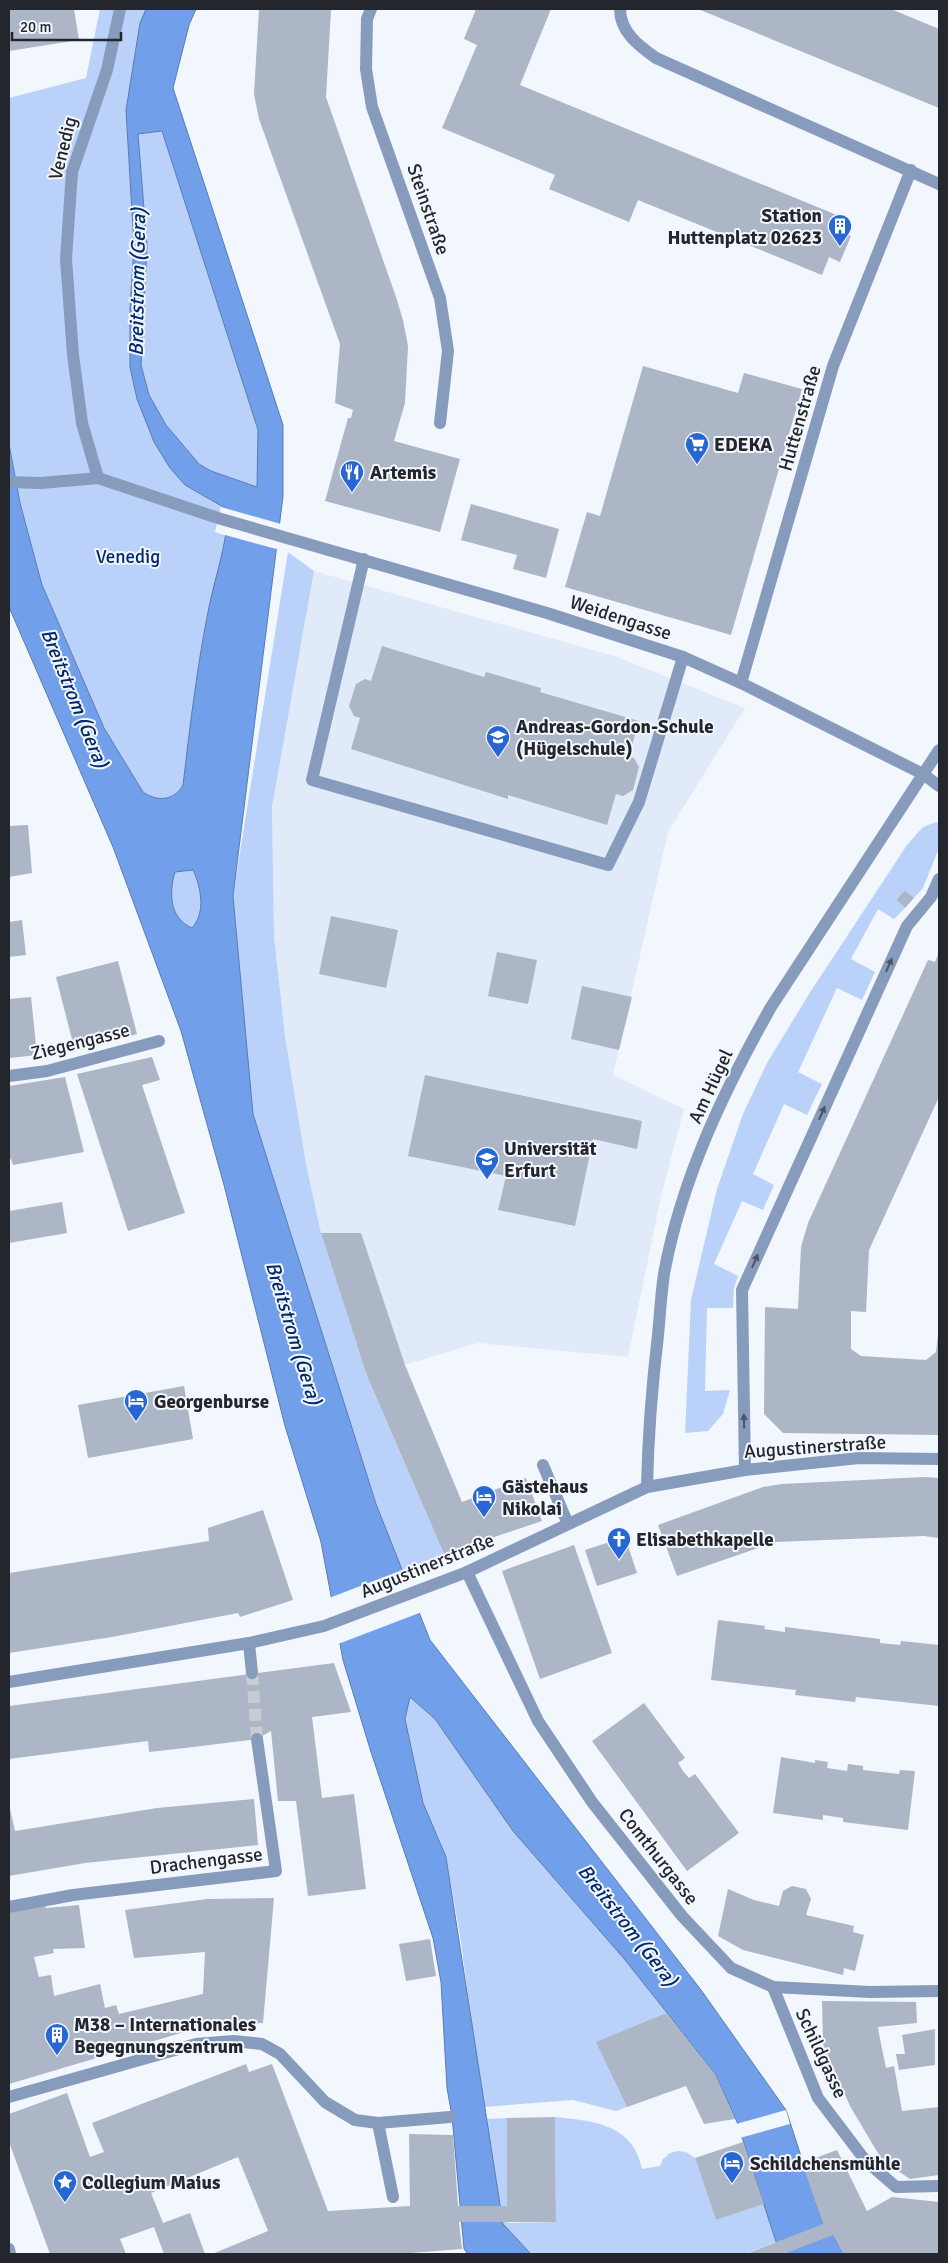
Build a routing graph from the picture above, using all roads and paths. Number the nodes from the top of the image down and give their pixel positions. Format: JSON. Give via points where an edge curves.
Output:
{"nodes":[{"id":1,"x":120,"y":9,"type":"edge"},
{"id":2,"x":371,"y":9,"type":"edge"},
{"id":3,"x":620,"y":9,"type":"edge"},
{"id":4,"x":911,"y":170,"type":"junction"},
{"id":5,"x":939,"y":184,"type":"edge"},
{"id":6,"x":440,"y":423,"type":"dead end"},
{"id":7,"x":98,"y":478,"type":"junction"},
{"id":8,"x":9,"y":482,"type":"edge"},
{"id":9,"x":364,"y":559,"type":"junction"},
{"id":10,"x":683,"y":657,"type":"junction"},
{"id":11,"x":741,"y":683,"type":"junction"},
{"id":12,"x":939,"y":750,"type":"edge"},
{"id":13,"x":922,"y":774,"type":"junction"},
{"id":14,"x":939,"y":786,"type":"edge"},
{"id":15,"x":939,"y":879,"type":"edge"},
{"id":16,"x":159,"y":1041,"type":"dead end"},
{"id":17,"x":9,"y":1076,"type":"edge"},
{"id":18,"x":939,"y":1459,"type":"edge"},
{"id":19,"x":543,"y":1465,"type":"dead end"},
{"id":20,"x":745,"y":1470,"type":"junction"},
{"id":21,"x":647,"y":1487,"type":"junction"},
{"id":22,"x":568,"y":1524,"type":"junction"},
{"id":23,"x":467,"y":1572,"type":"junction"},
{"id":24,"x":249,"y":1643,"type":"junction"},
{"id":25,"x":252,"y":1673,"type":"tunnel mouth"},
{"id":26,"x":9,"y":1682,"type":"edge"},
{"id":27,"x":257,"y":1739,"type":"tunnel mouth"},
{"id":28,"x":9,"y":1907,"type":"edge"},
{"id":29,"x":773,"y":1988,"type":"junction"},
{"id":30,"x":939,"y":1991,"type":"edge"},
{"id":31,"x":9,"y":2097,"type":"edge"},
{"id":32,"x":450,"y":2117,"type":"dead end"},
{"id":33,"x":378,"y":2123,"type":"junction"},
{"id":34,"x":939,"y":2186,"type":"edge"},
{"id":35,"x":394,"y":2197,"type":"dead end"},
{"id":36,"x":9,"y":2249,"type":"edge"},
{"id":37,"x":10,"y":2254,"type":"edge"}],
"edges":[{"from":1,"to":7,"type":"street","name":"Venedig","via":[[107,70],[72,172],[66,259],[82,423]]},
{"from":2,"to":6,"type":"street","name":"Steinstraße","via":[[367,19],[366,69],[372,108],[441,307],[448,351]]},
{"from":3,"to":4,"type":"street","via":[[628,33],[656,58]]},
{"from":4,"to":5,"type":"street"},
{"from":4,"to":11,"type":"street","name":"Huttenstraße","via":[[833,366]]},
{"from":7,"to":8,"type":"street"},
{"from":7,"to":9,"type":"street","name":"Weidengasse","via":[[218,518]]},
{"from":9,"to":10,"type":"street","name":"Weidengasse"},
{"from":9,"to":10,"type":"street","via":[[312,780],[608,865],[639,802]]},
{"from":10,"to":11,"type":"street","name":"Weidengasse"},
{"from":11,"to":13,"type":"street","name":"Weidengasse"},
{"from":12,"to":13,"type":"street","name":"Am Hügel"},
{"from":13,"to":14,"type":"street","name":"Weidengasse"},
{"from":13,"to":21,"type":"street","name":"Am Hügel","via":[[746,1052],[686,1191],[664,1274],[648,1434]]},
{"from":20,"to":15,"type":"street","one_way":true,"via":[[742,1290],[907,926],[931,897]]},
{"from":16,"to":17,"type":"street","name":"Ziegengasse","via":[[47,1071]]},
{"from":18,"to":20,"type":"street","name":"Augustinerstraße","via":[[858,1458]]},
{"from":19,"to":22,"type":"street"},
{"from":20,"to":21,"type":"street","name":"Augustinerstraße"},
{"from":21,"to":22,"type":"street","name":"Augustinerstraße"},
{"from":22,"to":23,"type":"street","name":"Augustinerstraße"},
{"from":23,"to":24,"type":"street","name":"Augustinerstraße","via":[[324,1626]]},
{"from":23,"to":29,"type":"street","name":"Comthurgasse","via":[[538,1721],[592,1802],[682,1916],[730,1968]]},
{"from":24,"to":25,"type":"street"},
{"from":24,"to":26,"type":"street","name":"Augustinerstraße"},
{"from":27,"to":28,"type":"street","name":"Drachengasse","via":[[276,1871],[73,1895]]},
{"from":29,"to":30,"type":"street","name":"Comthurgasse"},
{"from":29,"to":34,"type":"street","name":"Schildgasse","via":[[818,2098],[865,2160],[896,2187]]},
{"from":31,"to":33,"type":"street","via":[[196,2044],[234,2041],[262,2044],[280,2054],[325,2102],[355,2120]]},
{"from":32,"to":33,"type":"street"},
{"from":33,"to":35,"type":"street"},
{"from":36,"to":37,"type":"street"}]}
